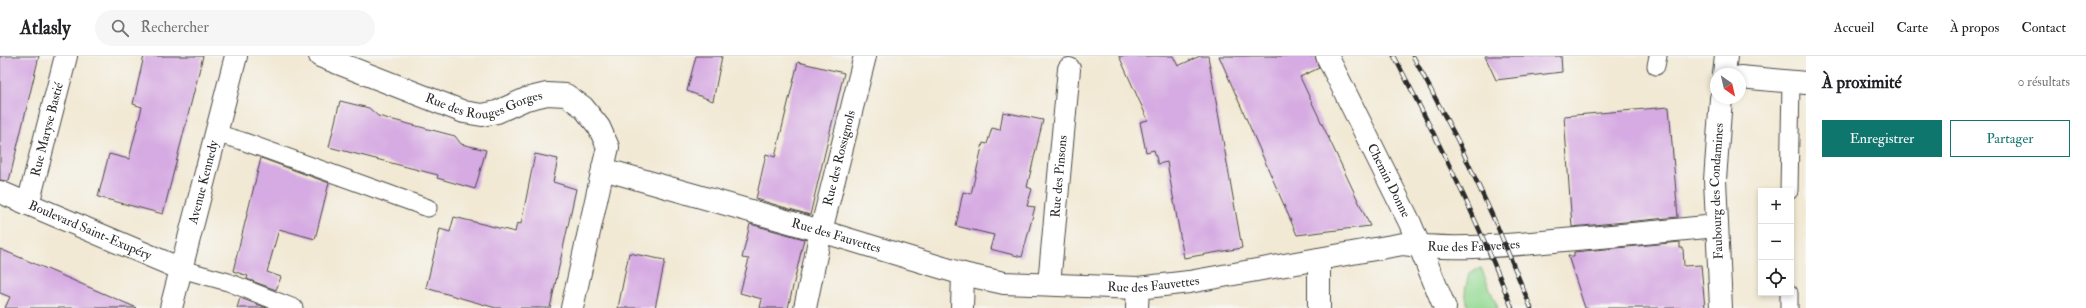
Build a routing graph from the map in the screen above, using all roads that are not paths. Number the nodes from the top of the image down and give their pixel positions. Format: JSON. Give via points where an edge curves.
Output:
{"nodes":[{"id":1,"x":66,"y":56,"type":"edge"},
{"id":2,"x":236,"y":56,"type":"edge"},
{"id":3,"x":320,"y":56,"type":"edge"},
{"id":4,"x":865,"y":56,"type":"edge"},
{"id":5,"x":1326,"y":56,"type":"edge"},
{"id":6,"x":1726,"y":56,"type":"edge"},
{"id":7,"x":1725,"y":68,"type":"edge"},
{"id":8,"x":1069,"y":70,"type":"dead end"},
{"id":9,"x":1746,"y":78,"type":"edge"},
{"id":10,"x":1798,"y":82,"type":"edge"},
{"id":11,"x":1721,"y":104,"type":"edge"},
{"id":12,"x":216,"y":133,"type":"junction"},
{"id":13,"x":602,"y":169,"type":"junction"},
{"id":14,"x":1789,"y":188,"type":"edge"},
{"id":15,"x":0,"y":192,"type":"edge"},
{"id":16,"x":28,"y":204,"type":"junction"},
{"id":17,"x":428,"y":208,"type":"dead end"},
{"id":18,"x":1716,"y":226,"type":"junction"},
{"id":19,"x":821,"y":231,"type":"junction"},
{"id":20,"x":1420,"y":246,"type":"junction"},
{"id":21,"x":1319,"y":259,"type":"junction"},
{"id":22,"x":181,"y":269,"type":"junction"},
{"id":23,"x":963,"y":274,"type":"junction"},
{"id":24,"x":1049,"y":284,"type":"junction"},
{"id":25,"x":1789,"y":296,"type":"edge"},
{"id":26,"x":1137,"y":298,"type":"edge"},
{"id":27,"x":171,"y":308,"type":"edge"},
{"id":28,"x":294,"y":308,"type":"edge"},
{"id":29,"x":572,"y":308,"type":"edge"},
{"id":30,"x":805,"y":308,"type":"edge"},
{"id":31,"x":962,"y":308,"type":"edge"},
{"id":32,"x":1318,"y":308,"type":"edge"},
{"id":33,"x":1445,"y":308,"type":"edge"},
{"id":34,"x":1721,"y":308,"type":"edge"},
{"id":35,"x":1789,"y":308,"type":"edge"}],
"edges":[{"from":1,"to":16,"type":"street","name":"Rue Maryse Bastié"},
{"from":2,"to":12,"type":"street","name":"Avenue Kennedy"},
{"from":3,"to":13,"type":"street","name":"Rue des Rouges Gorges","via":[[470,113],[497,112],[526,99],[547,94],[566,95],[583,107],[599,127],[608,147]]},
{"from":4,"to":19,"type":"street","name":"Rue des Rossignols"},
{"from":5,"to":20,"type":"street","name":"Chemin Donne"},
{"from":6,"to":7,"type":"street"},
{"from":8,"to":24,"type":"street","name":"Rue des Pinsons"},
{"from":9,"to":10,"type":"street"},
{"from":10,"to":14,"type":"lane"},
{"from":11,"to":18,"type":"street","name":"Faubourg des Condamines","via":[[1715,180]]},
{"from":12,"to":17,"type":"lane"},
{"from":12,"to":22,"type":"street","name":"Avenue Kennedy"},
{"from":13,"to":19,"type":"street","name":"Rue des Fauvettes"},
{"from":13,"to":29,"type":"street","name":"Rue des Rouges Gorges"},
{"from":15,"to":16,"type":"street","name":"Boulevard Saint-Exupéry"},
{"from":16,"to":22,"type":"street","name":"Boulevard Saint-Exupéry"},
{"from":18,"to":20,"type":"street","name":"Rue des Fauvettes","via":[[1523,244]]},
{"from":18,"to":34,"type":"street","name":"Faubourg des Condamines"},
{"from":19,"to":23,"type":"street","name":"Rue des Fauvettes"},
{"from":19,"to":30,"type":"street","name":"Rue des Rossignols"},
{"from":20,"to":21,"type":"street","name":"Rue des Fauvettes","via":[[1403,244]]},
{"from":20,"to":33,"type":"street","name":"Chemin Donne"},
{"from":21,"to":26,"type":"street","name":"Rue des Fauvettes","via":[[1189,282]]},
{"from":21,"to":32,"type":"street"},
{"from":22,"to":27,"type":"street","name":"Avenue Kennedy"},
{"from":22,"to":28,"type":"lane","via":[[228,282]]},
{"from":23,"to":24,"type":"street","name":"Rue des Fauvettes","via":[[1004,283]]},
{"from":23,"to":31,"type":"street"},
{"from":24,"to":26,"type":"street","name":"Rue des Fauvettes"},
{"from":25,"to":35,"type":"lane"}]}
